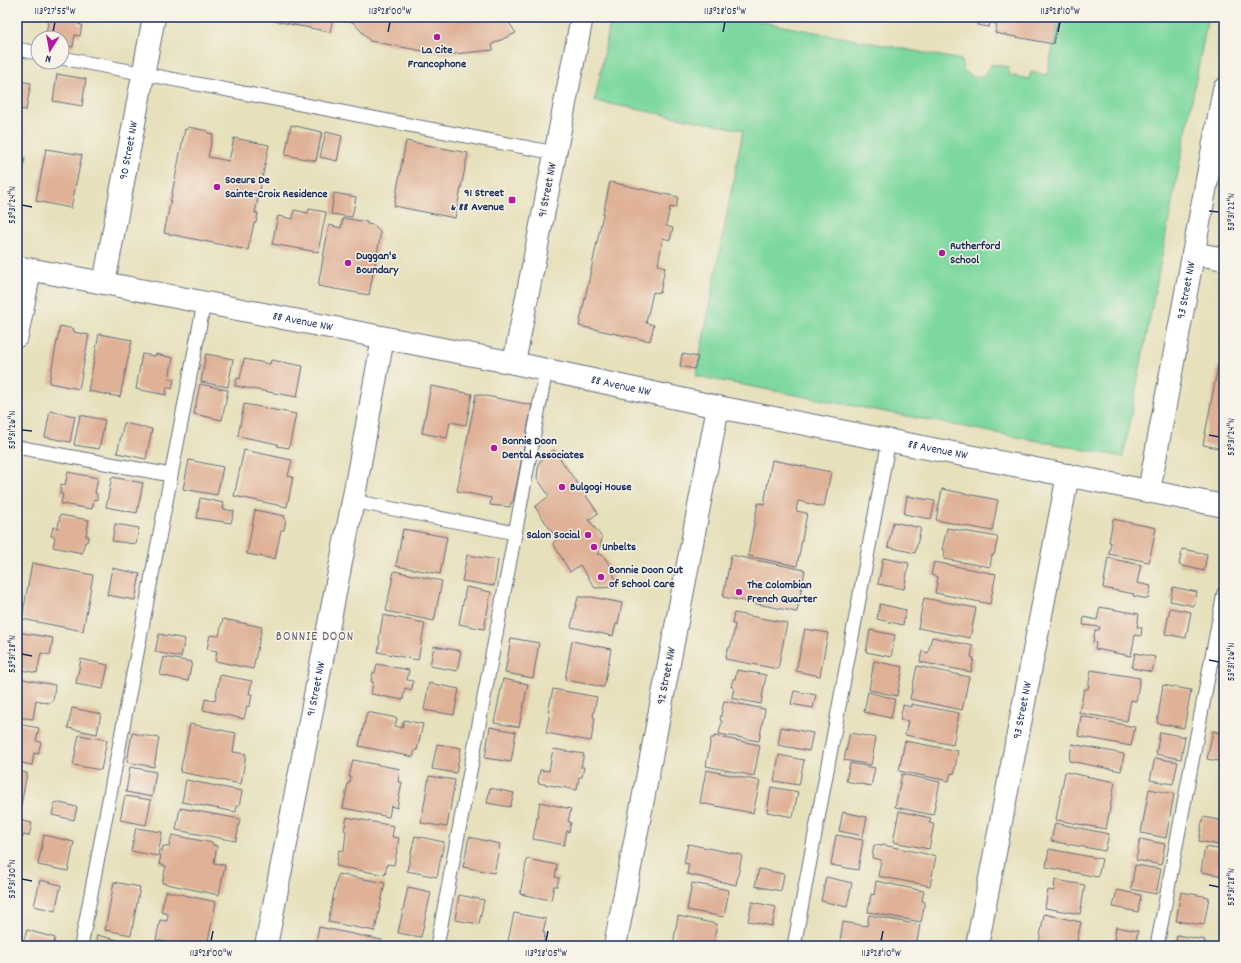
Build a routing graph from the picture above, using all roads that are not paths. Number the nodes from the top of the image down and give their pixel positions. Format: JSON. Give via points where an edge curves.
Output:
{"nodes":[{"id":1,"x":154,"y":17,"type":"edge"},
{"id":2,"x":582,"y":17,"type":"edge"},
{"id":3,"x":17,"y":49,"type":"edge"},
{"id":4,"x":30,"y":51,"type":"edge"},
{"id":5,"x":70,"y":60,"type":"edge"},
{"id":6,"x":143,"y":74,"type":"junction"},
{"id":7,"x":1224,"y":89,"type":"edge"},
{"id":8,"x":555,"y":153,"type":"junction"},
{"id":9,"x":1193,"y":253,"type":"junction"},
{"id":10,"x":1224,"y":259,"type":"edge"},
{"id":11,"x":23,"y":269,"type":"edge"},
{"id":12,"x":104,"y":283,"type":"junction"},
{"id":13,"x":204,"y":303,"type":"junction"},
{"id":14,"x":17,"y":336,"type":"edge"},
{"id":15,"x":383,"y":338,"type":"junction"},
{"id":16,"x":514,"y":363,"type":"junction"},
{"id":17,"x":546,"y":370,"type":"junction"},
{"id":18,"x":718,"y":407,"type":"junction"},
{"id":19,"x":889,"y":440,"type":"junction"},
{"id":20,"x":17,"y":447,"type":"edge"},
{"id":21,"x":170,"y":475,"type":"junction"},
{"id":22,"x":1068,"y":475,"type":"junction"},
{"id":23,"x":1149,"y":491,"type":"junction"},
{"id":24,"x":353,"y":501,"type":"junction"},
{"id":25,"x":1224,"y":506,"type":"edge"},
{"id":26,"x":515,"y":533,"type":"junction"},
{"id":27,"x":1224,"y":593,"type":"edge"},
{"id":28,"x":81,"y":946,"type":"edge"},
{"id":29,"x":266,"y":946,"type":"edge"},
{"id":30,"x":437,"y":946,"type":"edge"},
{"id":31,"x":615,"y":946,"type":"edge"},
{"id":32,"x":794,"y":946,"type":"edge"},
{"id":33,"x":977,"y":946,"type":"edge"},
{"id":34,"x":1157,"y":946,"type":"edge"}],
"edges":[{"from":1,"to":6,"type":"street","name":"90 Street NW"},
{"from":2,"to":8,"type":"street","name":"91 Street NW"},
{"from":3,"to":4,"type":"lane"},
{"from":5,"to":6,"type":"lane"},
{"from":6,"to":8,"type":"lane"},
{"from":6,"to":12,"type":"street","name":"90 Street NW"},
{"from":7,"to":9,"type":"street","name":"93 Street NW"},
{"from":8,"to":16,"type":"street","name":"91 Street NW"},
{"from":9,"to":10,"type":"street"},
{"from":9,"to":23,"type":"street","name":"93 Street NW"},
{"from":11,"to":12,"type":"street","name":"88 Avenue NW"},
{"from":11,"to":14,"type":"street"},
{"from":12,"to":13,"type":"street","name":"88 Avenue NW"},
{"from":13,"to":15,"type":"street","name":"88 Avenue NW"},
{"from":13,"to":21,"type":"lane"},
{"from":15,"to":16,"type":"street","name":"88 Avenue NW"},
{"from":15,"to":24,"type":"street","name":"91 Street NW"},
{"from":16,"to":17,"type":"street","name":"88 Avenue NW"},
{"from":17,"to":18,"type":"street","name":"88 Avenue NW"},
{"from":17,"to":26,"type":"lane"},
{"from":18,"to":19,"type":"street","name":"88 Avenue NW"},
{"from":18,"to":31,"type":"street","name":"92 Street NW"},
{"from":19,"to":22,"type":"street","name":"88 Avenue NW"},
{"from":19,"to":32,"type":"lane"},
{"from":20,"to":21,"type":"lane"},
{"from":21,"to":28,"type":"lane"},
{"from":22,"to":23,"type":"street","name":"88 Avenue NW"},
{"from":22,"to":33,"type":"street","name":"93 Street NW"},
{"from":23,"to":25,"type":"street","name":"88 Avenue NW"},
{"from":24,"to":26,"type":"lane"},
{"from":24,"to":29,"type":"street","name":"91 Street NW"},
{"from":26,"to":30,"type":"lane"},
{"from":27,"to":34,"type":"lane"}]}
